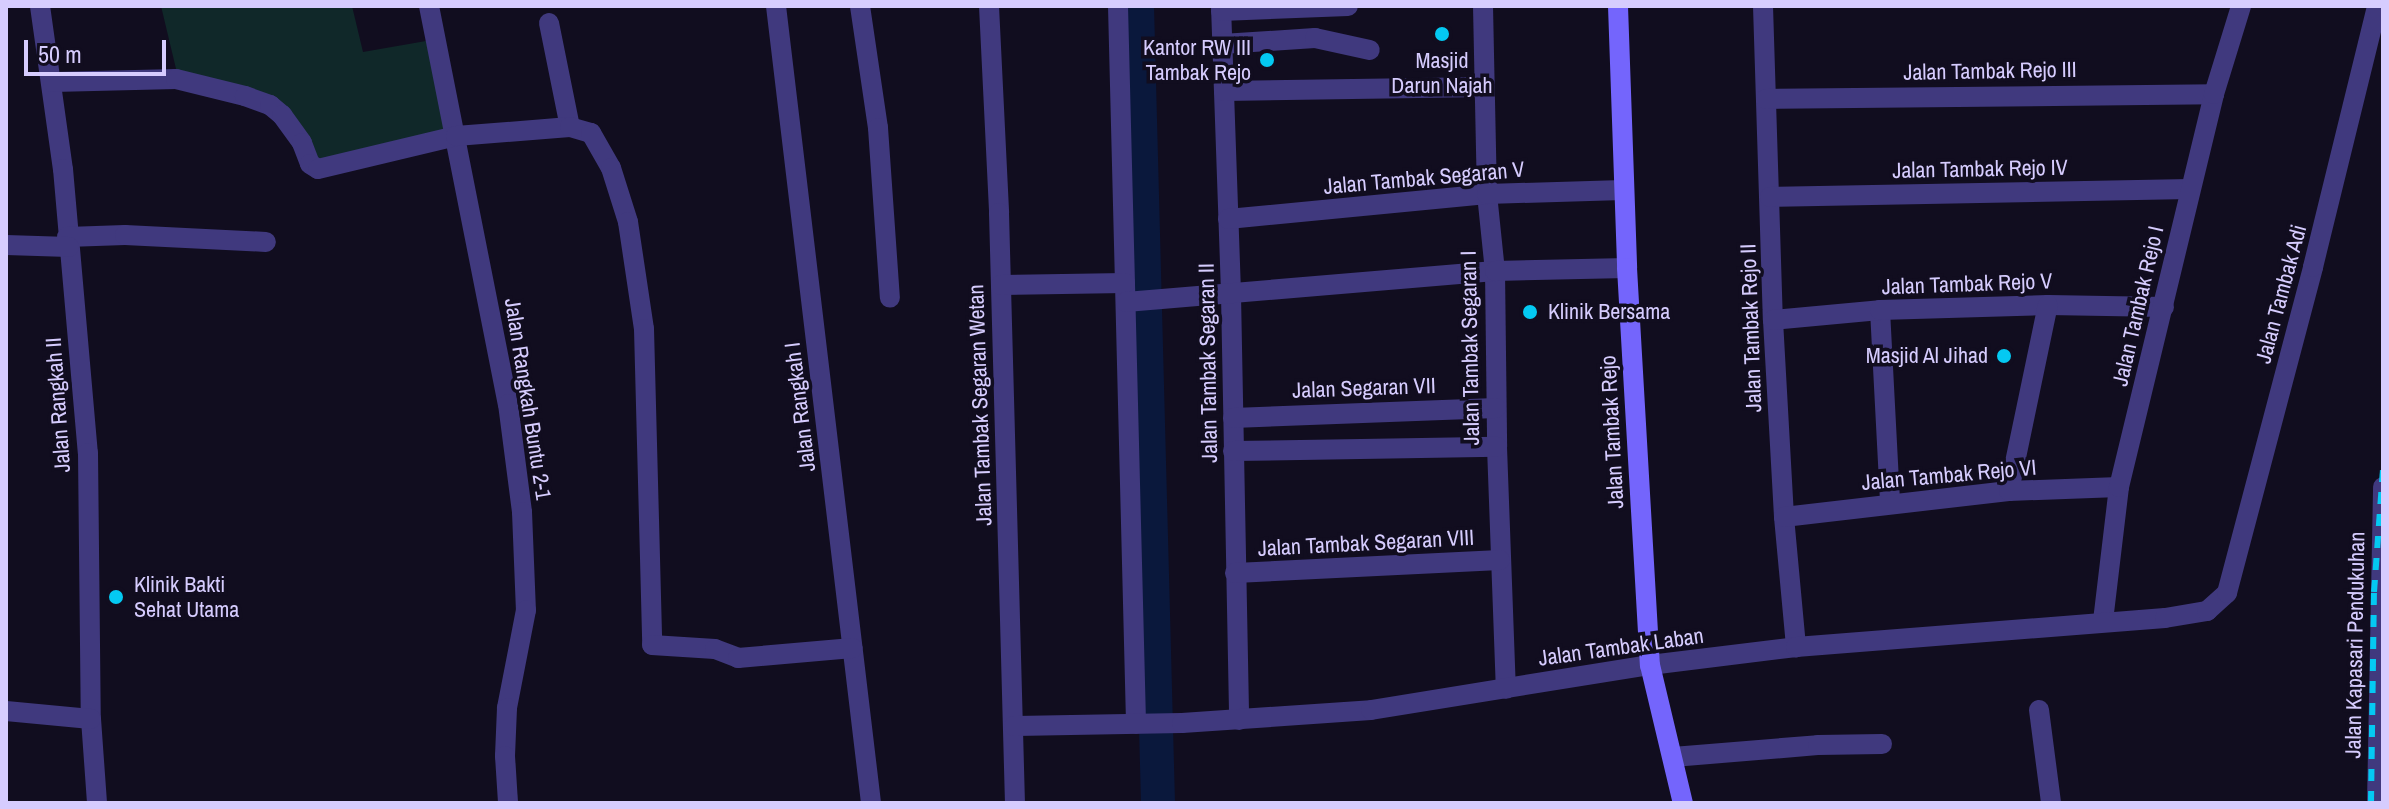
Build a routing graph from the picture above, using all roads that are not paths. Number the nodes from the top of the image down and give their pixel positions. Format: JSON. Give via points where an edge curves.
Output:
{"nodes":[{"id":1,"x":40,"y":6,"type":"edge"},
{"id":2,"x":429,"y":6,"type":"edge"},
{"id":3,"x":776,"y":6,"type":"edge"},
{"id":4,"x":860,"y":6,"type":"edge"},
{"id":5,"x":989,"y":6,"type":"edge"},
{"id":6,"x":1118,"y":6,"type":"edge"},
{"id":7,"x":1348,"y":6,"type":"edge"},
{"id":8,"x":1483,"y":6,"type":"edge"},
{"id":9,"x":1618,"y":6,"type":"edge"},
{"id":10,"x":1763,"y":6,"type":"edge"},
{"id":11,"x":2241,"y":6,"type":"edge"},
{"id":12,"x":2377,"y":6,"type":"edge"},
{"id":13,"x":1221,"y":8,"type":"edge"},
{"id":14,"x":549,"y":23,"type":"dead end"},
{"id":15,"x":1222,"y":44,"type":"junction"},
{"id":16,"x":1370,"y":50,"type":"dead end"},
{"id":17,"x":53,"y":82,"type":"junction"},
{"id":18,"x":1485,"y":87,"type":"junction"},
{"id":19,"x":1224,"y":91,"type":"junction"},
{"id":20,"x":2214,"y":94,"type":"junction"},
{"id":21,"x":1766,"y":99,"type":"junction"},
{"id":22,"x":570,"y":127,"type":"junction"},
{"id":23,"x":456,"y":136,"type":"junction"},
{"id":24,"x":2190,"y":189,"type":"junction"},
{"id":25,"x":1623,"y":190,"type":"junction"},
{"id":26,"x":1487,"y":194,"type":"junction"},
{"id":27,"x":1770,"y":197,"type":"junction"},
{"id":28,"x":1228,"y":219,"type":"junction"},
{"id":29,"x":68,"y":242,"type":"junction"},
{"id":30,"x":266,"y":242,"type":"dead end"},
{"id":31,"x":6,"y":245,"type":"edge"},
{"id":32,"x":1627,"y":268,"type":"junction"},
{"id":33,"x":1495,"y":271,"type":"junction"},
{"id":34,"x":1001,"y":285,"type":"junction"},
{"id":35,"x":1231,"y":295,"type":"junction"},
{"id":36,"x":1129,"y":296,"type":"junction"},
{"id":37,"x":890,"y":298,"type":"dead end"},
{"id":38,"x":2048,"y":305,"type":"junction"},
{"id":39,"x":2164,"y":307,"type":"junction"},
{"id":40,"x":1880,"y":310,"type":"junction"},
{"id":41,"x":1773,"y":320,"type":"junction"},
{"id":42,"x":1496,"y":408,"type":"junction"},
{"id":43,"x":1233,"y":418,"type":"junction"},
{"id":44,"x":1497,"y":447,"type":"junction"},
{"id":45,"x":1233,"y":451,"type":"junction"},
{"id":46,"x":2119,"y":487,"type":"junction"},
{"id":47,"x":2383,"y":487,"type":"edge"},
{"id":48,"x":2009,"y":491,"type":"junction"},
{"id":49,"x":1890,"y":504,"type":"junction"},
{"id":50,"x":1784,"y":517,"type":"junction"},
{"id":51,"x":1500,"y":560,"type":"junction"},
{"id":52,"x":1235,"y":573,"type":"junction"},
{"id":53,"x":2227,"y":593,"type":"joint"},
{"id":54,"x":2103,"y":621,"type":"junction"},
{"id":55,"x":1796,"y":647,"type":"junction"},
{"id":56,"x":853,"y":648,"type":"junction"},
{"id":57,"x":1650,"y":665,"type":"junction"},
{"id":58,"x":1506,"y":689,"type":"junction"},
{"id":59,"x":2039,"y":710,"type":"dead end"},
{"id":60,"x":6,"y":711,"type":"edge"},
{"id":61,"x":91,"y":719,"type":"junction"},
{"id":62,"x":1239,"y":720,"type":"junction"},
{"id":63,"x":1141,"y":723,"type":"junction"},
{"id":64,"x":1014,"y":726,"type":"junction"},
{"id":65,"x":1882,"y":744,"type":"dead end"},
{"id":66,"x":1673,"y":757,"type":"junction"},
{"id":67,"x":97,"y":803,"type":"edge"},
{"id":68,"x":508,"y":803,"type":"edge"},
{"id":69,"x":871,"y":803,"type":"edge"},
{"id":70,"x":1015,"y":803,"type":"edge"},
{"id":71,"x":1683,"y":803,"type":"edge"},
{"id":72,"x":2051,"y":803,"type":"edge"},
{"id":73,"x":2377,"y":803,"type":"edge"}],
"edges":[{"from":1,"to":17,"type":"street","name":"Jalan Rangkah II"},
{"from":2,"to":23,"type":"street","name":"Jalan Rangkah Buntu 2-1"},
{"from":3,"to":56,"type":"street","name":"Jalan Rangkah I"},
{"from":4,"to":37,"type":"street","via":[[878,128]]},
{"from":5,"to":34,"type":"street","name":"Jalan Tambak Segaran Wetan"},
{"from":6,"to":36,"type":"street"},
{"from":7,"to":13,"type":"street"},
{"from":8,"to":18,"type":"street","name":"Jalan Tambak Segaran I"},
{"from":9,"to":25,"type":"street","name":"Jalan Tambak Rejo"},
{"from":10,"to":21,"type":"street","name":"Jalan Tambak Rejo II"},
{"from":11,"to":20,"type":"street","name":"Jalan Tambak Rejo I"},
{"from":12,"to":53,"type":"street","name":"Jalan Tambak Adi"},
{"from":13,"to":15,"type":"street","name":"Jalan Tambak Segaran II"},
{"from":14,"to":22,"type":"street"},
{"from":15,"to":16,"type":"street","via":[[1315,38]]},
{"from":15,"to":19,"type":"street","name":"Jalan Tambak Segaran II"},
{"from":17,"to":23,"type":"street","via":[[176,79],[245,96],[282,115],[318,169]]},
{"from":17,"to":29,"type":"street","name":"Jalan Rangkah II"},
{"from":18,"to":19,"type":"street"},
{"from":18,"to":26,"type":"street","name":"Jalan Tambak Segaran I"},
{"from":19,"to":28,"type":"street","name":"Jalan Tambak Segaran II"},
{"from":20,"to":21,"type":"street","name":"Jalan Tambak Rejo III"},
{"from":20,"to":24,"type":"street","name":"Jalan Tambak Rejo I"},
{"from":21,"to":27,"type":"street","name":"Jalan Tambak Rejo II"},
{"from":22,"to":23,"type":"street"},
{"from":22,"to":56,"type":"street","via":[[591,133],[598,142],[633,244],[644,329],[652,645],[715,649],[738,658]]},
{"from":23,"to":68,"type":"street","name":"Jalan Rangkah Buntu 2-1","via":[[508,404],[522,512],[526,610],[507,708]]},
{"from":24,"to":27,"type":"street","name":"Jalan Tambak Rejo IV"},
{"from":24,"to":39,"type":"street","name":"Jalan Tambak Rejo I"},
{"from":25,"to":26,"type":"street","name":"Jalan Tambak Segaran V"},
{"from":25,"to":32,"type":"street","name":"Jalan Tambak Rejo"},
{"from":26,"to":28,"type":"street","name":"Jalan Tambak Segaran V"},
{"from":26,"to":33,"type":"street","name":"Jalan Tambak Segaran I"},
{"from":27,"to":41,"type":"street","name":"Jalan Tambak Rejo II"},
{"from":28,"to":35,"type":"street","name":"Jalan Tambak Segaran II"},
{"from":29,"to":30,"type":"street","via":[[125,235]]},
{"from":29,"to":31,"type":"street"},
{"from":29,"to":61,"type":"street","name":"Jalan Rangkah II","via":[[88,453]]},
{"from":32,"to":33,"type":"street"},
{"from":32,"to":57,"type":"street","name":"Jalan Tambak Rejo"},
{"from":33,"to":35,"type":"street"},
{"from":33,"to":42,"type":"street","name":"Jalan Tambak Segaran I"},
{"from":34,"to":36,"type":"street"},
{"from":34,"to":64,"type":"street","name":"Jalan Tambak Segaran Wetan"},
{"from":35,"to":36,"type":"street","via":[[1163,301]]},
{"from":35,"to":43,"type":"street","name":"Jalan Tambak Segaran II"},
{"from":36,"to":63,"type":"street"},
{"from":38,"to":39,"type":"street","name":"Jalan Tambak Rejo V"},
{"from":38,"to":40,"type":"street","name":"Jalan Tambak Rejo V"},
{"from":38,"to":48,"type":"street"},
{"from":39,"to":46,"type":"street","name":"Jalan Tambak Rejo I"},
{"from":40,"to":41,"type":"street","name":"Jalan Tambak Rejo V"},
{"from":40,"to":49,"type":"street"},
{"from":41,"to":50,"type":"street","name":"Jalan Tambak Rejo II"},
{"from":42,"to":43,"type":"street","name":"Jalan Segaran VII"},
{"from":42,"to":44,"type":"street","name":"Jalan Tambak Segaran I"},
{"from":43,"to":45,"type":"street","name":"Jalan Tambak Segaran II"},
{"from":44,"to":45,"type":"street"},
{"from":44,"to":51,"type":"street","name":"Jalan Tambak Segaran I"},
{"from":45,"to":52,"type":"street","name":"Jalan Tambak Segaran II"},
{"from":46,"to":48,"type":"street","name":"Jalan Tambak Rejo VI"},
{"from":46,"to":54,"type":"street","name":"Jalan Tambak Rejo I"},
{"from":47,"to":73,"type":"street","name":"Jalan Kapasari Pendukuhan"},
{"from":48,"to":49,"type":"street","name":"Jalan Tambak Rejo VI"},
{"from":49,"to":50,"type":"street","name":"Jalan Tambak Rejo VI"},
{"from":50,"to":55,"type":"street","name":"Jalan Tambak Rejo II"},
{"from":51,"to":52,"type":"street","name":"Jalan Tambak Segaran VIII"},
{"from":51,"to":58,"type":"street","name":"Jalan Tambak Segaran I"},
{"from":52,"to":62,"type":"street","name":"Jalan Tambak Segaran II"},
{"from":53,"to":54,"type":"street","name":"Jalan Tambak Laban","via":[[2198,614]]},
{"from":54,"to":55,"type":"street","name":"Jalan Tambak Laban"},
{"from":55,"to":57,"type":"street","name":"Jalan Tambak Laban"},
{"from":56,"to":69,"type":"street","name":"Jalan Rangkah I"},
{"from":57,"to":58,"type":"street","name":"Jalan Tambak Laban"},
{"from":57,"to":66,"type":"street","name":"Jalan Tambak Rejo"},
{"from":58,"to":62,"type":"street","name":"Jalan Tambak Laban","via":[[1371,710]]},
{"from":59,"to":72,"type":"street"},
{"from":60,"to":61,"type":"street"},
{"from":61,"to":67,"type":"street","name":"Jalan Rangkah II"},
{"from":62,"to":63,"type":"street","name":"Jalan Tambak Laban"},
{"from":63,"to":64,"type":"street","name":"Jalan Tambak Laban"},
{"from":64,"to":70,"type":"street","name":"Jalan Tambak Segaran Wetan"},
{"from":65,"to":66,"type":"street"},
{"from":66,"to":71,"type":"street","name":"Jalan Tambak Rejo"}]}
